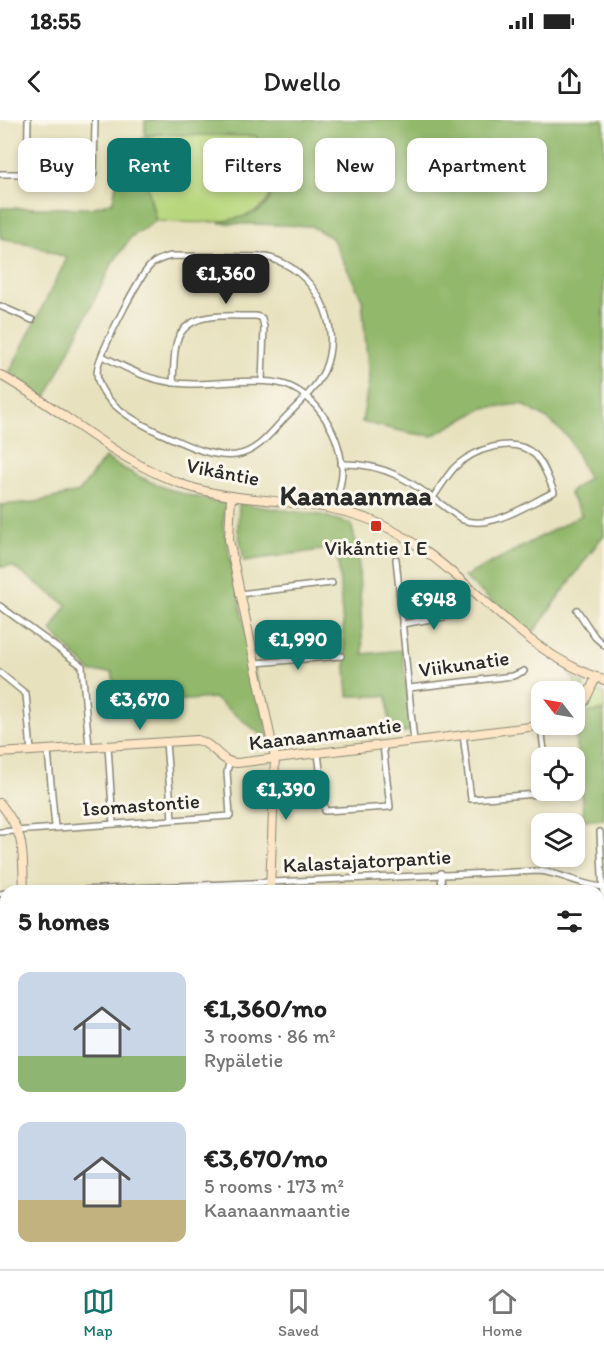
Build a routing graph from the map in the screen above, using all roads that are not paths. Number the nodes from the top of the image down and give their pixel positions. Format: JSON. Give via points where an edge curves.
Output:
{"nodes":[{"id":1,"x":28,"y":120,"type":"edge"},
{"id":2,"x":95,"y":120,"type":"edge"},
{"id":3,"x":28,"y":138,"type":"edge"},
{"id":4,"x":95,"y":138,"type":"edge"},
{"id":5,"x":0,"y":174,"type":"edge"},
{"id":6,"x":18,"y":174,"type":"edge"},
{"id":7,"x":0,"y":306,"type":"edge"},
{"id":8,"x":32,"y":320,"type":"dead end"},
{"id":9,"x":102,"y":356,"type":"junction"},
{"id":10,"x":0,"y":375,"type":"edge"},
{"id":11,"x":262,"y":381,"type":"junction"},
{"id":12,"x":172,"y":383,"type":"junction"},
{"id":13,"x":306,"y":396,"type":"junction"},
{"id":14,"x":341,"y":464,"type":"junction"},
{"id":15,"x":231,"y":496,"type":"junction"},
{"id":16,"x":432,"y":499,"type":"junction"},
{"id":17,"x":335,"y":509,"type":"junction"},
{"id":18,"x":396,"y":559,"type":"dead end"},
{"id":19,"x":332,"y":583,"type":"dead end"},
{"id":20,"x":239,"y":594,"type":"junction"},
{"id":21,"x":0,"y":606,"type":"edge"},
{"id":22,"x":577,"y":610,"type":"dead end"},
{"id":23,"x":461,"y":614,"type":"dead end"},
{"id":24,"x":402,"y":624,"type":"junction"},
{"id":25,"x":604,"y":645,"type":"edge"},
{"id":26,"x":341,"y":656,"type":"dead end"},
{"id":27,"x":255,"y":663,"type":"junction"},
{"id":28,"x":524,"y":671,"type":"dead end"},
{"id":29,"x":0,"y":673,"type":"edge"},
{"id":30,"x":600,"y":679,"type":"edge"},
{"id":31,"x":409,"y":688,"type":"junction"},
{"id":32,"x":585,"y":701,"type":"edge"},
{"id":33,"x":531,"y":728,"type":"edge"},
{"id":34,"x":463,"y":734,"type":"junction"},
{"id":35,"x":166,"y":742,"type":"junction"},
{"id":36,"x":414,"y":742,"type":"junction"},
{"id":37,"x":383,"y":745,"type":"junction"},
{"id":38,"x":108,"y":746,"type":"junction"},
{"id":39,"x":88,"y":747,"type":"junction"},
{"id":40,"x":31,"y":751,"type":"junction"},
{"id":41,"x":48,"y":751,"type":"junction"},
{"id":42,"x":0,"y":753,"type":"edge"},
{"id":43,"x":318,"y":753,"type":"junction"},
{"id":44,"x":275,"y":758,"type":"junction"},
{"id":45,"x":229,"y":763,"type":"junction"},
{"id":46,"x":531,"y":794,"type":"edge"},
{"id":47,"x":0,"y":803,"type":"edge"},
{"id":48,"x":172,"y":819,"type":"junction"},
{"id":49,"x":113,"y":823,"type":"junction"},
{"id":50,"x":55,"y":827,"type":"junction"},
{"id":51,"x":20,"y":831,"type":"junction"},
{"id":52,"x":0,"y":832,"type":"edge"},
{"id":53,"x":600,"y":832,"type":"dead end"},
{"id":54,"x":441,"y":873,"type":"junction"},
{"id":55,"x":24,"y":885,"type":"edge"},
{"id":56,"x":270,"y":885,"type":"edge"},
{"id":57,"x":294,"y":885,"type":"edge"},
{"id":58,"x":442,"y":885,"type":"edge"},
{"id":59,"x":595,"y":885,"type":"edge"},
{"id":60,"x":603,"y":885,"type":"edge"}],
"edges":[{"from":1,"to":3,"type":"street"},
{"from":2,"to":4,"type":"street"},
{"from":5,"to":6,"type":"street"},
{"from":7,"to":8,"type":"street"},
{"from":9,"to":12,"type":"street","via":[[149,379]]},
{"from":9,"to":13,"type":"street","via":[[98,379],[115,405],[152,429],[216,454],[236,454],[255,448]]},
{"from":9,"to":13,"type":"street","via":[[145,272],[160,259],[266,257],[288,264],[299,273],[321,302],[331,329],[323,373]]},
{"from":10,"to":15,"type":"street","name":"Vikåntie","via":[[136,465],[189,486]]},
{"from":11,"to":12,"type":"street"},
{"from":11,"to":12,"type":"street","via":[[264,327],[262,318],[256,316],[202,318],[184,328],[176,343]]},
{"from":11,"to":13,"type":"street","via":[[290,386]]},
{"from":13,"to":14,"type":"street","via":[[326,420]]},
{"from":14,"to":16,"type":"street","via":[[364,463],[385,468]]},
{"from":14,"to":17,"type":"street"},
{"from":15,"to":17,"type":"street","name":"Vikåntie"},
{"from":15,"to":20,"type":"street","via":[[228,531]]},
{"from":16,"to":16,"type":"street","via":[[463,520],[483,524],[554,492],[534,454],[507,444],[460,464]]},
{"from":17,"to":30,"type":"street","name":"Vikåntie","via":[[377,523],[423,549],[525,638]]},
{"from":18,"to":24,"type":"street"},
{"from":19,"to":20,"type":"street"},
{"from":20,"to":27,"type":"street"},
{"from":21,"to":39,"type":"street","via":[[82,666]]},
{"from":22,"to":25,"type":"street"},
{"from":23,"to":24,"type":"street"},
{"from":24,"to":31,"type":"street"},
{"from":26,"to":27,"type":"street"},
{"from":27,"to":44,"type":"street"},
{"from":28,"to":31,"type":"street","name":"Viikunatie","via":[[513,676]]},
{"from":29,"to":40,"type":"street","via":[[26,694]]},
{"from":30,"to":32,"type":"street"},
{"from":31,"to":36,"type":"street"},
{"from":33,"to":34,"type":"street","name":"Kaanaanmaantie"},
{"from":34,"to":36,"type":"street","name":"Kaanaanmaantie"},
{"from":34,"to":46,"type":"street","via":[[471,799]]},
{"from":35,"to":38,"type":"street","name":"Kaanaanmaantie"},
{"from":35,"to":45,"type":"street","name":"Kaanaanmaantie","via":[[203,741]]},
{"from":35,"to":48,"type":"street"},
{"from":36,"to":37,"type":"street","name":"Kaanaanmaantie"},
{"from":37,"to":43,"type":"street","name":"Kaanaanmaantie"},
{"from":37,"to":43,"type":"street","via":[[390,807],[325,811]]},
{"from":38,"to":39,"type":"street","name":"Kaanaanmaantie"},
{"from":38,"to":49,"type":"street"},
{"from":39,"to":41,"type":"street","name":"Kaanaanmaantie"},
{"from":40,"to":41,"type":"street","name":"Kaanaanmaantie"},
{"from":40,"to":42,"type":"street","name":"Kaanaanmaantie"},
{"from":41,"to":50,"type":"street"},
{"from":43,"to":44,"type":"street","name":"Kaanaanmaantie"},
{"from":44,"to":45,"type":"street","name":"Kaanaanmaantie"},
{"from":44,"to":56,"type":"street"},
{"from":45,"to":48,"type":"street","name":"Isomastontie","via":[[230,816]]},
{"from":47,"to":51,"type":"street"},
{"from":48,"to":49,"type":"street","name":"Isomastontie"},
{"from":49,"to":50,"type":"street","name":"Isomastontie"},
{"from":50,"to":51,"type":"street","name":"Isomastontie"},
{"from":51,"to":52,"type":"street","name":"Isomastontie"},
{"from":51,"to":55,"type":"street"},
{"from":53,"to":60,"type":"street"},
{"from":54,"to":57,"type":"street","name":"Kalastajatorpantie"},
{"from":54,"to":58,"type":"street"},
{"from":54,"to":59,"type":"street","name":"Kalastajatorpantie","via":[[539,871]]}]}
